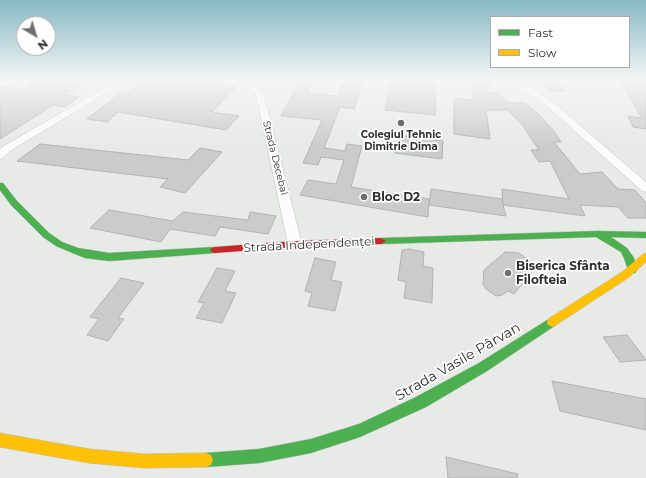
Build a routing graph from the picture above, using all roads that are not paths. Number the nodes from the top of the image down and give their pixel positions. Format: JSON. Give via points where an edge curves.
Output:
{"nodes":[{"id":1,"x":86,"y":102,"type":"edge"},
{"id":2,"x":262,"y":102,"type":"edge"},
{"id":3,"x":547,"y":102,"type":"edge"},
{"id":4,"x":2,"y":151,"type":"edge"},
{"id":5,"x":0,"y":185,"type":"edge"},
{"id":6,"x":646,"y":188,"type":"edge"},
{"id":7,"x":598,"y":234,"type":"junction"},
{"id":8,"x":646,"y":234,"type":"edge"},
{"id":9,"x":295,"y":244,"type":"junction"},
{"id":10,"x":646,"y":257,"type":"edge"},
{"id":11,"x":646,"y":266,"type":"edge"},
{"id":12,"x":632,"y":270,"type":"junction"},
{"id":13,"x":0,"y":440,"type":"edge"}],
"edges":[{"from":1,"to":4,"type":"street"},
{"from":2,"to":9,"type":"street","name":"Strada Decebal"},
{"from":3,"to":6,"type":"street"},
{"from":5,"to":9,"type":"street","name":"Strada Independenței","via":[[46,235],[59,244],[85,254],[109,257]]},
{"from":7,"to":8,"type":"street","name":"Strada Independenței"},
{"from":7,"to":9,"type":"street","name":"Strada Independenței"},
{"from":7,"to":12,"type":"street","via":[[624,250]]},
{"from":10,"to":12,"type":"street","name":"Strada Vasile Pârvan"},
{"from":11,"to":12,"type":"street","name":"Strada Vasile Pârvan"},
{"from":12,"to":13,"type":"street","name":"Strada Vasile Pârvan","via":[[483,367],[421,402],[360,430],[311,446],[259,456],[144,461],[89,456]]}]}
